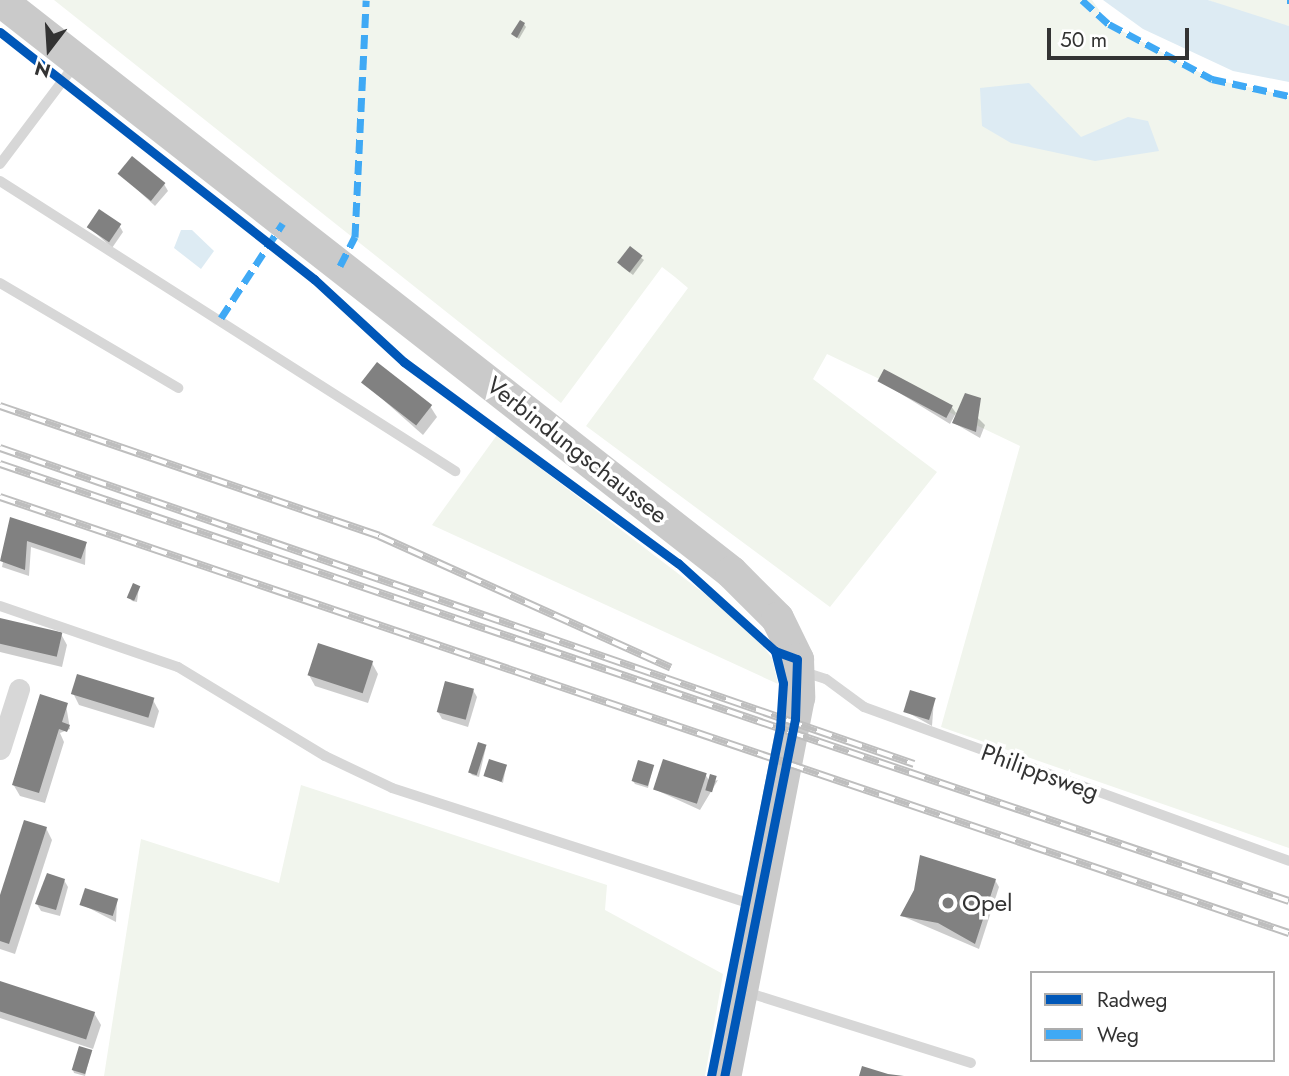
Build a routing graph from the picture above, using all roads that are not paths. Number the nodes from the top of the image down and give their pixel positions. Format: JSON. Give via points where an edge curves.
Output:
{"nodes":[{"id":1,"x":0,"y":1,"type":"edge"},
{"id":2,"x":78,"y":61,"type":"junction"},
{"id":3,"x":4,"y":151,"type":"edge"},
{"id":4,"x":0,"y":163,"type":"edge"},
{"id":5,"x":0,"y":181,"type":"edge"},
{"id":6,"x":0,"y":283,"type":"edge"},
{"id":7,"x":178,"y":388,"type":"dead end"},
{"id":8,"x":455,"y":471,"type":"dead end"},
{"id":9,"x":0,"y":606,"type":"edge"},
{"id":10,"x":798,"y":670,"type":"junction"},
{"id":11,"x":19,"y":689,"type":"dead end"},
{"id":12,"x":0,"y":749,"type":"edge"},
{"id":13,"x":1289,"y":861,"type":"edge"},
{"id":14,"x":757,"y":906,"type":"junction"},
{"id":15,"x":741,"y":990,"type":"junction"},
{"id":16,"x":971,"y":1063,"type":"dead end"},
{"id":17,"x":724,"y":1076,"type":"edge"}],
"edges":[{"from":1,"to":2,"type":"main road","name":"Verbindungschaussee"},
{"from":2,"to":3,"type":"lane"},
{"from":2,"to":10,"type":"main road","name":"Verbindungschaussee","via":[[731,572],[777,618]]},
{"from":3,"to":4,"type":"lane"},
{"from":5,"to":8,"type":"lane"},
{"from":6,"to":7,"type":"lane"},
{"from":9,"to":14,"type":"lane","via":[[178,667],[325,756],[392,788]]},
{"from":10,"to":13,"type":"lane","name":"Philippsweg","via":[[826,679],[864,707]]},
{"from":10,"to":14,"type":"main road","name":"Verbindungschaussee","via":[[795,719]]},
{"from":11,"to":12,"type":"street"},
{"from":14,"to":15,"type":"main road","name":"Verbindungschaussee"},
{"from":15,"to":16,"type":"lane"},
{"from":15,"to":17,"type":"main road","name":"Verbindungschaussee"}]}
